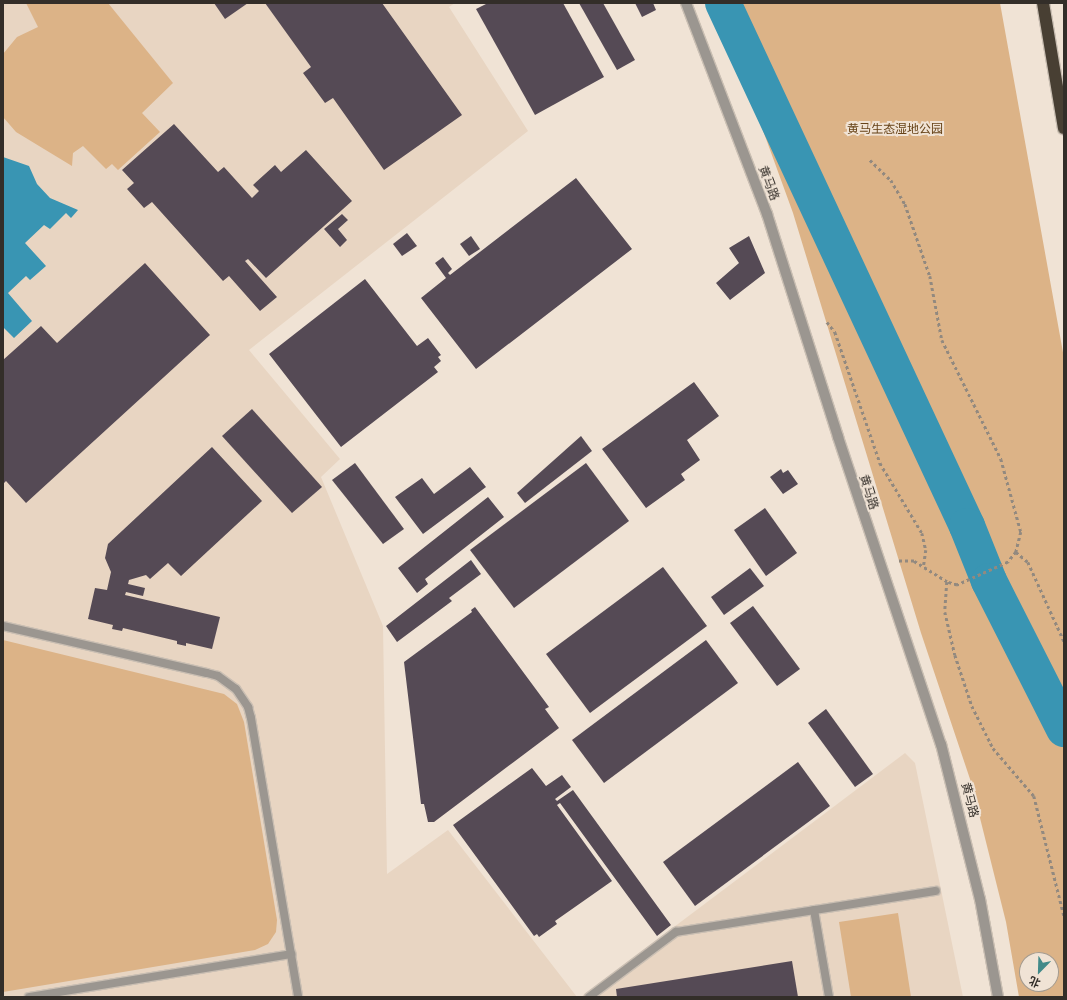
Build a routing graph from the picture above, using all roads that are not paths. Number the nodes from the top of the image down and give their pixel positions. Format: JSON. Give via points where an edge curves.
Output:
{"nodes":[{"id":1,"x":686,"y":3,"type":"edge"},
{"id":2,"x":1042,"y":3,"type":"edge"},
{"id":3,"x":1064,"y":128,"type":"edge"},
{"id":4,"x":3,"y":626,"type":"edge"},
{"id":5,"x":936,"y":891,"type":"dead end"},
{"id":6,"x":814,"y":910,"type":"junction"},
{"id":7,"x":290,"y":954,"type":"junction"},
{"id":8,"x":29,"y":997,"type":"edge"},
{"id":9,"x":298,"y":997,"type":"edge"},
{"id":10,"x":589,"y":997,"type":"edge"},
{"id":11,"x":829,"y":997,"type":"edge"},
{"id":12,"x":998,"y":997,"type":"edge"}],
"edges":[{"from":1,"to":12,"type":"street","name":"黄马路","via":[[767,214],[940,744],[963,825],[980,899]]},
{"from":2,"to":3,"type":"highway"},
{"from":4,"to":7,"type":"lane","via":[[207,673],[218,676],[236,689],[248,707],[251,718]]},
{"from":5,"to":6,"type":"lane"},
{"from":6,"to":10,"type":"lane","via":[[676,932]]},
{"from":6,"to":11,"type":"lane"},
{"from":7,"to":8,"type":"lane"},
{"from":7,"to":9,"type":"lane"}]}
